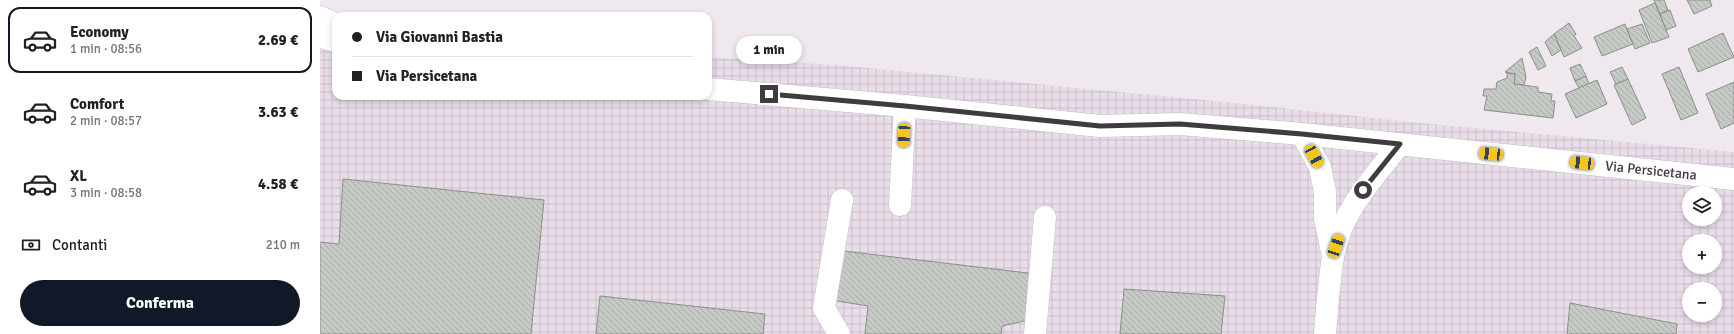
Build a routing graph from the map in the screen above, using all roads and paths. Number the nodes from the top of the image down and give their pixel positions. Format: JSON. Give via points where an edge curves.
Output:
{"nodes":[{"id":1,"x":320,"y":17,"type":"edge"},
{"id":2,"x":332,"y":22,"type":"edge"},
{"id":3,"x":320,"y":37,"type":"edge"},
{"id":4,"x":332,"y":40,"type":"edge"},
{"id":5,"x":712,"y":89,"type":"edge"},
{"id":6,"x":905,"y":106,"type":"junction"},
{"id":7,"x":1302,"y":134,"type":"junction"},
{"id":8,"x":1400,"y":144,"type":"junction"},
{"id":9,"x":1734,"y":179,"type":"edge"},
{"id":10,"x":842,"y":200,"type":"dead end"},
{"id":11,"x":900,"y":205,"type":"dead end"},
{"id":12,"x":1045,"y":217,"type":"dead end"},
{"id":13,"x":1333,"y":256,"type":"junction"},
{"id":14,"x":839,"y":334,"type":"edge"},
{"id":15,"x":1034,"y":334,"type":"edge"},
{"id":16,"x":1325,"y":334,"type":"edge"}],
"edges":[{"from":1,"to":2,"type":"main road"},
{"from":3,"to":4,"type":"main road"},
{"from":5,"to":6,"type":"main road","name":"Via Persicetana"},
{"from":6,"to":7,"type":"main road","name":"Via Persicetana","via":[[1100,126],[1180,124]]},
{"from":6,"to":11,"type":"main road"},
{"from":7,"to":8,"type":"main road","name":"Via Persicetana"},
{"from":7,"to":13,"type":"main road","via":[[1320,167],[1325,192],[1324,219]]},
{"from":8,"to":9,"type":"main road","name":"Via Persicetana"},
{"from":8,"to":13,"type":"main road","via":[[1363,190],[1351,210]]},
{"from":10,"to":14,"type":"main road","via":[[824,308]]},
{"from":12,"to":15,"type":"main road"},
{"from":13,"to":16,"type":"main road"}]}
